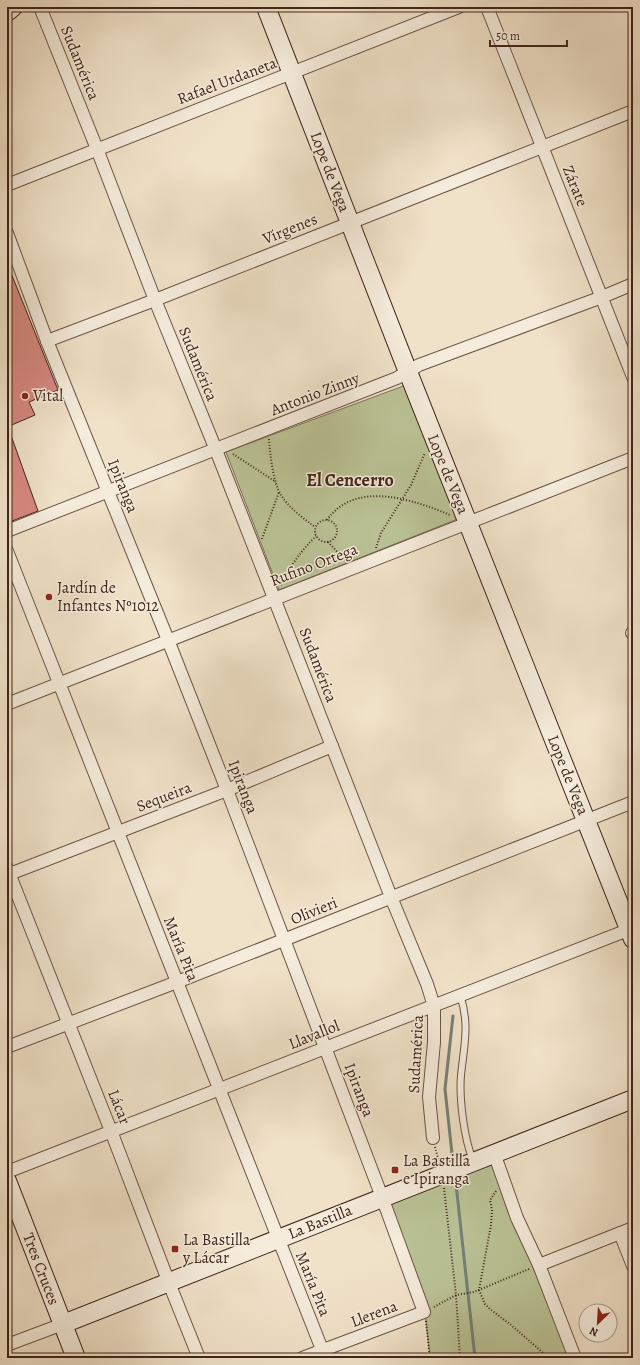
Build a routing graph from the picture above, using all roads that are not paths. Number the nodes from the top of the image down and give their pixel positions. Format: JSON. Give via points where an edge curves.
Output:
{"nodes":[{"id":1,"x":13,"y":7,"type":"edge"},
{"id":2,"x":40,"y":7,"type":"edge"},
{"id":3,"x":266,"y":7,"type":"edge"},
{"id":4,"x":459,"y":7,"type":"edge"},
{"id":5,"x":487,"y":7,"type":"edge"},
{"id":6,"x":7,"y":12,"type":"edge"},
{"id":7,"x":292,"y":72,"type":"junction"},
{"id":8,"x":633,"y":111,"type":"edge"},
{"id":9,"x":542,"y":147,"type":"junction"},
{"id":10,"x":97,"y":149,"type":"junction"},
{"id":11,"x":7,"y":185,"type":"edge"},
{"id":12,"x":350,"y":223,"type":"junction"},
{"id":13,"x":7,"y":233,"type":"edge"},
{"id":14,"x":633,"y":284,"type":"edge"},
{"id":15,"x":602,"y":297,"type":"junction"},
{"id":16,"x":155,"y":300,"type":"junction"},
{"id":17,"x":47,"y":341,"type":"junction"},
{"id":18,"x":408,"y":372,"type":"junction"},
{"id":19,"x":633,"y":377,"type":"edge"},
{"id":20,"x":220,"y":448,"type":"junction"},
{"id":21,"x":633,"y":458,"type":"edge"},
{"id":22,"x":109,"y":492,"type":"junction"},
{"id":23,"x":467,"y":522,"type":"junction"},
{"id":24,"x":7,"y":531,"type":"edge"},
{"id":25,"x":7,"y":551,"type":"edge"},
{"id":26,"x":274,"y":598,"type":"junction"},
{"id":27,"x":168,"y":640,"type":"junction"},
{"id":28,"x":59,"y":683,"type":"junction"},
{"id":29,"x":7,"y":704,"type":"edge"},
{"id":30,"x":332,"y":746,"type":"junction"},
{"id":31,"x":227,"y":790,"type":"junction"},
{"id":32,"x":633,"y":802,"type":"edge"},
{"id":33,"x":586,"y":821,"type":"junction"},
{"id":34,"x":117,"y":832,"type":"junction"},
{"id":35,"x":8,"y":872,"type":"edge"},
{"id":36,"x":391,"y":897,"type":"junction"},
{"id":37,"x":632,"y":932,"type":"edge"},
{"id":38,"x":284,"y":940,"type":"junction"},
{"id":39,"x":177,"y":982,"type":"junction"},
{"id":40,"x":460,"y":995,"type":"junction"},
{"id":41,"x":434,"y":1006,"type":"junction"},
{"id":42,"x":68,"y":1024,"type":"junction"},
{"id":43,"x":7,"y":1047,"type":"edge"},
{"id":44,"x":326,"y":1048,"type":"junction"},
{"id":45,"x":219,"y":1090,"type":"junction"},
{"id":46,"x":633,"y":1099,"type":"edge"},
{"id":47,"x":111,"y":1131,"type":"junction"},
{"id":48,"x":432,"y":1138,"type":"road end"},
{"id":49,"x":494,"y":1153,"type":"junction"},
{"id":50,"x":456,"y":1168,"type":"junction"},
{"id":51,"x":7,"y":1172,"type":"edge"},
{"id":52,"x":7,"y":1181,"type":"edge"},
{"id":53,"x":382,"y":1197,"type":"junction"},
{"id":54,"x":633,"y":1228,"type":"edge"},
{"id":55,"x":620,"y":1233,"type":"junction"},
{"id":56,"x":278,"y":1239,"type":"junction"},
{"id":57,"x":539,"y":1265,"type":"junction"},
{"id":58,"x":633,"y":1266,"type":"edge"},
{"id":59,"x":169,"y":1283,"type":"junction"},
{"id":60,"x":424,"y":1312,"type":"joint"},
{"id":61,"x":63,"y":1324,"type":"junction"},
{"id":62,"x":7,"y":1345,"type":"edge"},
{"id":63,"x":324,"y":1354,"type":"edge"},
{"id":64,"x":76,"y":1358,"type":"edge"},
{"id":65,"x":199,"y":1358,"type":"edge"},
{"id":66,"x":302,"y":1358,"type":"edge"},
{"id":67,"x":575,"y":1358,"type":"edge"}],
"edges":[{"from":1,"to":6,"type":"street"},
{"from":2,"to":10,"type":"street","name":"Sudamérica"},
{"from":3,"to":7,"type":"street","name":"Lope de Vega"},
{"from":4,"to":7,"type":"street","name":"Rafael Urdaneta"},
{"from":5,"to":9,"type":"street","name":"Zárate"},
{"from":7,"to":10,"type":"street","name":"Rafael Urdaneta"},
{"from":7,"to":12,"type":"street","name":"Lope de Vega"},
{"from":8,"to":9,"type":"street","name":"Vírgenes"},
{"from":9,"to":12,"type":"street","name":"Vírgenes"},
{"from":9,"to":15,"type":"street","name":"Zárate"},
{"from":10,"to":11,"type":"street","name":"Rafael Urdaneta"},
{"from":10,"to":16,"type":"street","name":"Sudamérica"},
{"from":12,"to":16,"type":"street","name":"Vírgenes"},
{"from":12,"to":18,"type":"street","name":"Lope de Vega"},
{"from":13,"to":17,"type":"street","name":"Ipiranga"},
{"from":14,"to":15,"type":"street","name":"Antonio Zinny"},
{"from":15,"to":18,"type":"street","name":"Antonio Zinny","via":[[419,365]]},
{"from":15,"to":19,"type":"street","name":"Zárate"},
{"from":16,"to":17,"type":"street","name":"Vírgenes"},
{"from":16,"to":20,"type":"street","name":"Sudamérica"},
{"from":17,"to":22,"type":"street","name":"Ipiranga"},
{"from":18,"to":20,"type":"street","name":"Antonio Zinny"},
{"from":18,"to":23,"type":"street","name":"Lope de Vega"},
{"from":20,"to":22,"type":"street","name":"Antonio Zinny"},
{"from":20,"to":26,"type":"street","name":"Sudamérica"},
{"from":21,"to":23,"type":"street","name":"Rufino Ortega"},
{"from":22,"to":24,"type":"street","name":"Antonio Zinny"},
{"from":22,"to":27,"type":"street","name":"Ipiranga"},
{"from":23,"to":26,"type":"street","name":"Rufino Ortega"},
{"from":23,"to":33,"type":"street","name":"Lope de Vega"},
{"from":25,"to":28,"type":"street","name":"María Pita"},
{"from":26,"to":27,"type":"street","name":"Rufino Ortega"},
{"from":26,"to":30,"type":"street","name":"Sudamérica"},
{"from":27,"to":28,"type":"street","name":"Rufino Ortega"},
{"from":27,"to":31,"type":"street","name":"Ipiranga"},
{"from":28,"to":29,"type":"street","name":"Rufino Ortega"},
{"from":28,"to":34,"type":"street","name":"María Pita"},
{"from":30,"to":31,"type":"street","name":"Sequeira"},
{"from":30,"to":36,"type":"street","name":"Sudamérica"},
{"from":31,"to":34,"type":"street","name":"Sequeira"},
{"from":31,"to":38,"type":"street","name":"Ipiranga"},
{"from":32,"to":33,"type":"street","name":"Olivieri"},
{"from":33,"to":36,"type":"street","name":"Olivieri"},
{"from":33,"to":37,"type":"street","name":"Lope de Vega"},
{"from":34,"to":35,"type":"street","name":"Sequeira"},
{"from":34,"to":39,"type":"street","name":"María Pita"},
{"from":35,"to":42,"type":"street","name":"Lácar"},
{"from":36,"to":38,"type":"street","name":"Olivieri"},
{"from":36,"to":41,"type":"street","name":"Sudamérica"},
{"from":37,"to":40,"type":"street","name":"Llavallol"},
{"from":38,"to":39,"type":"street","name":"Olivieri"},
{"from":38,"to":44,"type":"street","name":"Ipiranga"},
{"from":39,"to":42,"type":"street","name":"Olivieri"},
{"from":39,"to":45,"type":"street","name":"María Pita"},
{"from":40,"to":41,"type":"street","name":"Llavallol"},
{"from":40,"to":50,"type":"lane","via":[[464,1007],[466,1044],[460,1086],[468,1148]]},
{"from":41,"to":44,"type":"street","name":"Llavallol"},
{"from":41,"to":48,"type":"street","name":"Sudamérica","via":[[429,1097]]},
{"from":42,"to":43,"type":"street","name":"Olivieri"},
{"from":42,"to":47,"type":"street","name":"Lácar"},
{"from":44,"to":45,"type":"street","name":"Llavallol"},
{"from":44,"to":53,"type":"street","name":"Ipiranga"},
{"from":45,"to":47,"type":"street","name":"Llavallol"},
{"from":45,"to":56,"type":"street","name":"María Pita"},
{"from":46,"to":49,"type":"street","name":"La Bastilla"},
{"from":47,"to":51,"type":"street","name":"Llavallol"},
{"from":47,"to":59,"type":"street","name":"Lácar"},
{"from":49,"to":50,"type":"street","name":"La Bastilla"},
{"from":49,"to":57,"type":"street","via":[[523,1232]]},
{"from":50,"to":53,"type":"street","name":"La Bastilla"},
{"from":52,"to":61,"type":"street","name":"Tres Cruces"},
{"from":53,"to":56,"type":"street","name":"La Bastilla"},
{"from":53,"to":60,"type":"street","name":"Ipiranga"},
{"from":54,"to":55,"type":"street"},
{"from":55,"to":57,"type":"street"},
{"from":55,"to":58,"type":"street"},
{"from":56,"to":59,"type":"street","name":"La Bastilla"},
{"from":56,"to":63,"type":"street","name":"María Pita"},
{"from":57,"to":67,"type":"street"},
{"from":59,"to":61,"type":"street","name":"La Bastilla"},
{"from":59,"to":65,"type":"street","name":"Lácar"},
{"from":60,"to":63,"type":"street","name":"Llerena"},
{"from":61,"to":62,"type":"street","name":"La Bastilla"},
{"from":61,"to":64,"type":"street","name":"Tres Cruces"},
{"from":63,"to":66,"type":"street","name":"Llerena"}]}
